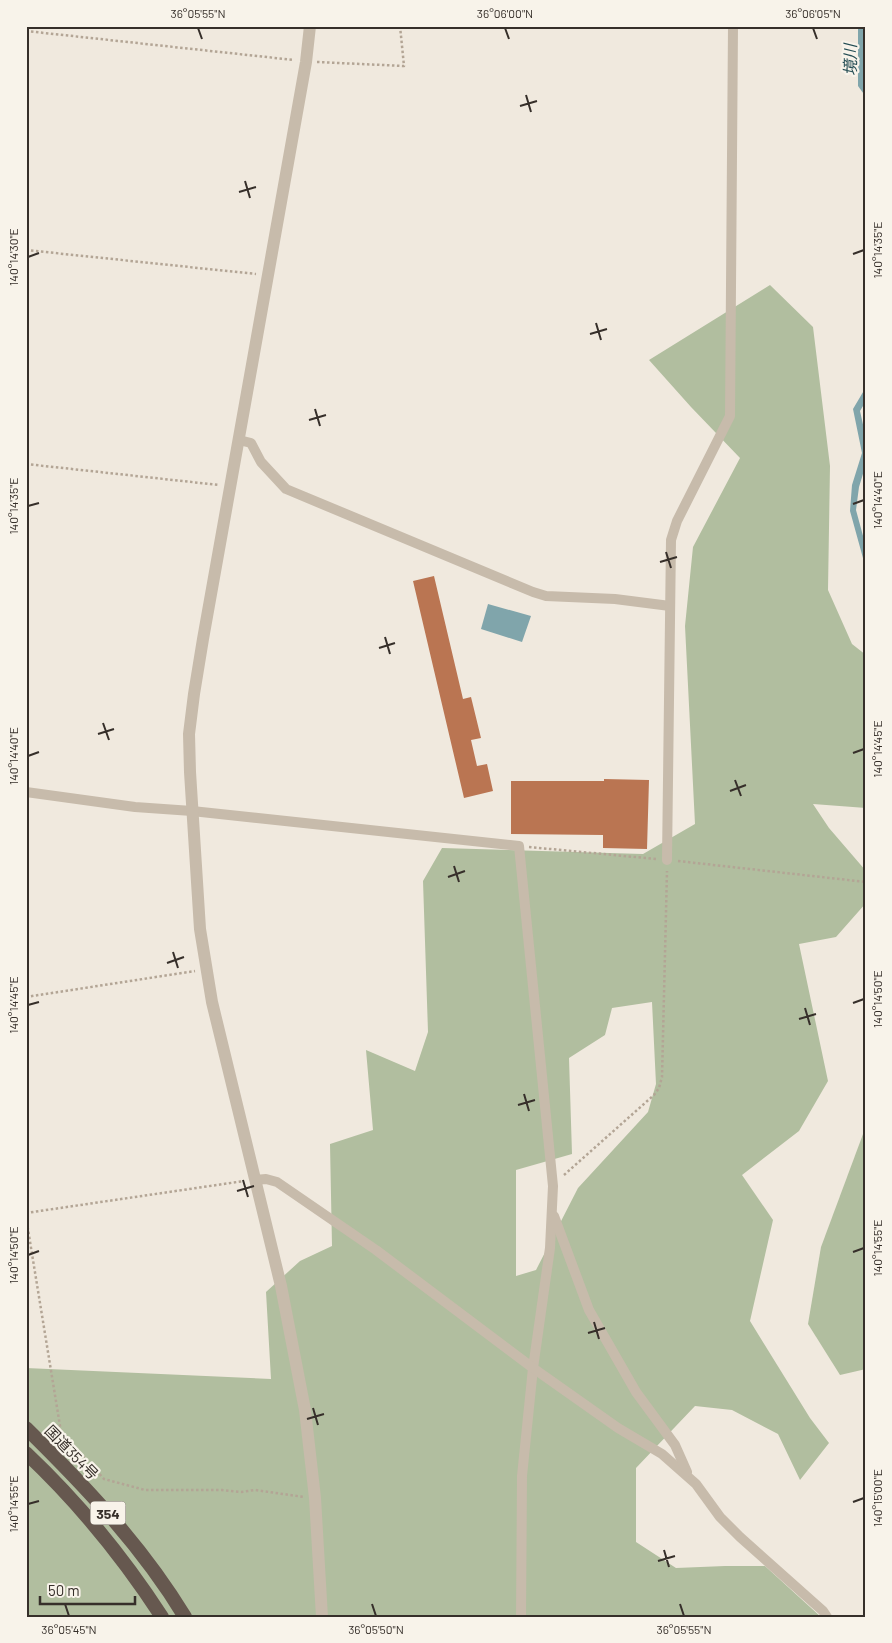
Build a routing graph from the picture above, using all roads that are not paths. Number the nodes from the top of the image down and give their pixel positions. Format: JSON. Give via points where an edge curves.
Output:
{"nodes":[{"id":1,"x":310,"y":26,"type":"edge"},
{"id":2,"x":733,"y":26,"type":"edge"},
{"id":3,"x":238,"y":440,"type":"junction"},
{"id":4,"x":670,"y":606,"type":"junction"},
{"id":5,"x":26,"y":792,"type":"edge"},
{"id":6,"x":192,"y":810,"type":"junction"},
{"id":7,"x":667,"y":860,"type":"road end"},
{"id":8,"x":255,"y":1180,"type":"junction"},
{"id":9,"x":552,"y":1210,"type":"junction"},
{"id":10,"x":533,"y":1368,"type":"junction"},
{"id":11,"x":26,"y":1428,"type":"edge"},
{"id":12,"x":26,"y":1453,"type":"edge"},
{"id":13,"x":689,"y":1478,"type":"junction"},
{"id":14,"x":162,"y":1617,"type":"edge"},
{"id":15,"x":185,"y":1617,"type":"edge"},
{"id":16,"x":322,"y":1617,"type":"edge"},
{"id":17,"x":521,"y":1617,"type":"edge"},
{"id":18,"x":827,"y":1617,"type":"edge"}],
"edges":[{"from":1,"to":3,"type":"street"},
{"from":2,"to":4,"type":"street","via":[[730,416],[676,521],[671,540]]},
{"from":3,"to":4,"type":"street","via":[[251,443],[261,462],[286,489],[533,592],[546,596],[615,599]]},
{"from":3,"to":6,"type":"street","via":[[193,702],[190,734]]},
{"from":4,"to":7,"type":"street"},
{"from":5,"to":6,"type":"street","via":[[135,807]]},
{"from":6,"to":8,"type":"street","via":[[200,930],[206,969]]},
{"from":6,"to":9,"type":"street","via":[[519,846],[553,1186]]},
{"from":8,"to":10,"type":"street","via":[[277,1182],[376,1250]]},
{"from":8,"to":16,"type":"street","via":[[281,1286],[305,1410],[316,1498]]},
{"from":9,"to":10,"type":"street","via":[[550,1248]]},
{"from":9,"to":13,"type":"street","via":[[589,1310],[636,1392],[675,1445]]},
{"from":10,"to":13,"type":"street","via":[[618,1428],[662,1454]]},
{"from":10,"to":17,"type":"street","via":[[522,1476]]},
{"from":11,"to":15,"type":"highway","name":"国道354号","number":"354","via":[[105,1510],[155,1572]]},
{"from":12,"to":14,"type":"highway","number":"354","via":[[119,1555]]},
{"from":13,"to":18,"type":"street","via":[[720,1517]]}]}
